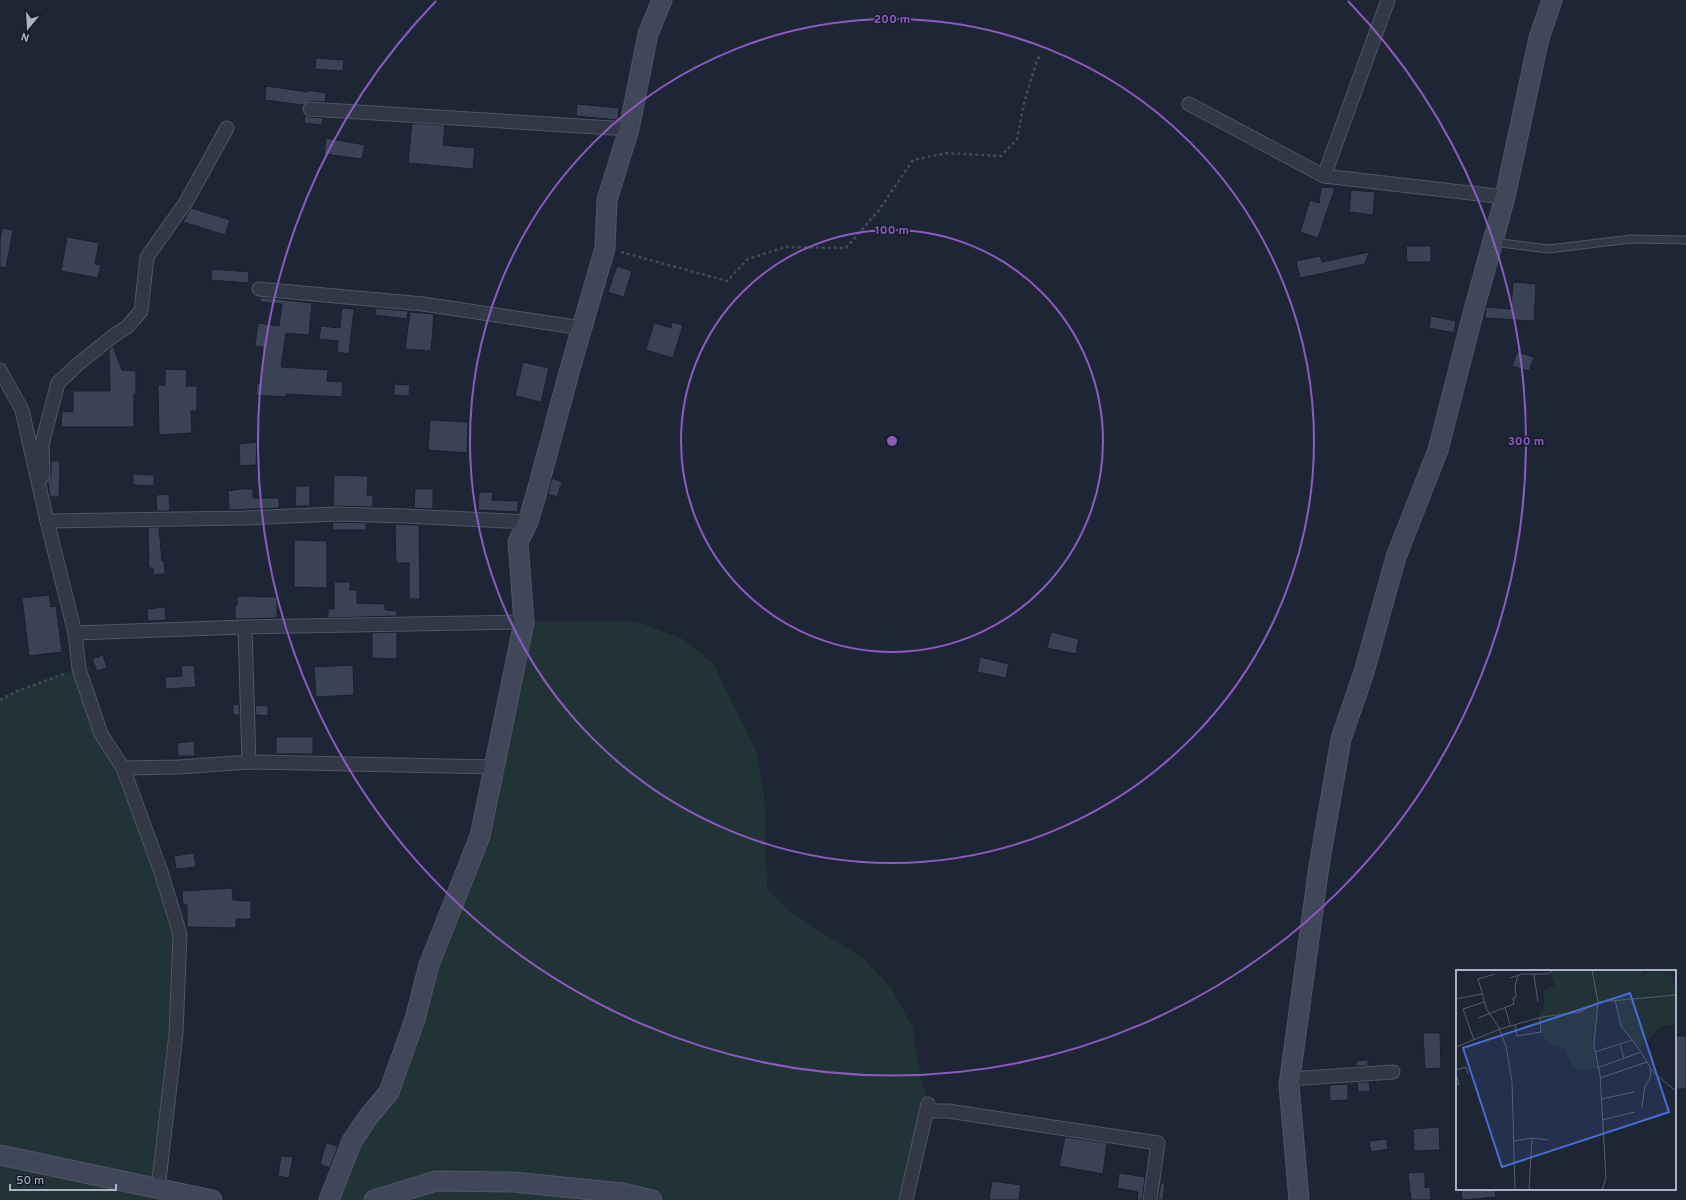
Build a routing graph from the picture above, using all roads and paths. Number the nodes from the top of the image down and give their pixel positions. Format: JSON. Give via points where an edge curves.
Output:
{"nodes":[{"id":1,"x":662,"y":0,"type":"edge"},
{"id":2,"x":1388,"y":0,"type":"edge"},
{"id":3,"x":1552,"y":0,"type":"edge"},
{"id":4,"x":1041,"y":54,"type":"dead end"},
{"id":5,"x":1189,"y":104,"type":"dead end"},
{"id":6,"x":310,"y":109,"type":"dead end"},
{"id":7,"x":227,"y":128,"type":"dead end"},
{"id":8,"x":629,"y":129,"type":"junction"},
{"id":9,"x":1324,"y":176,"type":"junction"},
{"id":10,"x":1505,"y":197,"type":"junction"},
{"id":11,"x":1686,"y":240,"type":"edge"},
{"id":12,"x":1493,"y":242,"type":"junction"},
{"id":13,"x":605,"y":248,"type":"junction"},
{"id":14,"x":259,"y":289,"type":"dead end"},
{"id":15,"x":582,"y":328,"type":"junction"},
{"id":16,"x":0,"y":370,"type":"edge"},
{"id":17,"x":47,"y":521,"type":"junction"},
{"id":18,"x":528,"y":522,"type":"junction"},
{"id":19,"x":524,"y":622,"type":"junction"},
{"id":20,"x":245,"y":627,"type":"junction"},
{"id":21,"x":75,"y":633,"type":"junction"},
{"id":22,"x":79,"y":669,"type":"junction"},
{"id":23,"x":0,"y":700,"type":"edge"},
{"id":24,"x":249,"y":762,"type":"junction"},
{"id":25,"x":494,"y":767,"type":"junction"},
{"id":26,"x":123,"y":768,"type":"junction"},
{"id":27,"x":1393,"y":1072,"type":"dead end"},
{"id":28,"x":1290,"y":1079,"type":"junction"},
{"id":29,"x":0,"y":1156,"type":"edge"},
{"id":30,"x":158,"y":1189,"type":"junction"},
{"id":31,"x":212,"y":1200,"type":"edge"},
{"id":32,"x":329,"y":1200,"type":"edge"},
{"id":33,"x":374,"y":1200,"type":"edge"},
{"id":34,"x":652,"y":1200,"type":"edge"},
{"id":35,"x":906,"y":1200,"type":"edge"},
{"id":36,"x":1150,"y":1200,"type":"edge"},
{"id":37,"x":1299,"y":1200,"type":"edge"}],
"edges":[{"from":1,"to":8,"type":"street","via":[[648,34]]},
{"from":2,"to":9,"type":"street"},
{"from":3,"to":10,"type":"street","via":[[1539,38]]},
{"from":4,"to":13,"type":"path","via":[[1024,103],[1017,139],[1001,156],[947,153],[913,160],[879,210],[846,248],[785,247],[748,259],[727,281]]},
{"from":5,"to":9,"type":"street"},
{"from":6,"to":8,"type":"street"},
{"from":7,"to":17,"type":"street","via":[[186,202],[147,257],[140,311],[127,327],[77,365],[58,383],[42,444]]},
{"from":8,"to":13,"type":"street","via":[[606,200]]},
{"from":9,"to":10,"type":"street"},
{"from":10,"to":12,"type":"street"},
{"from":11,"to":12,"type":"lane","via":[[1631,239],[1549,250]]},
{"from":12,"to":28,"type":"street","via":[[1438,450],[1396,556],[1364,672],[1340,739],[1319,866]]},
{"from":13,"to":15,"type":"street"},
{"from":14,"to":15,"type":"street","via":[[423,304]]},
{"from":15,"to":18,"type":"street"},
{"from":16,"to":17,"type":"street","via":[[22,410]]},
{"from":17,"to":18,"type":"street","via":[[336,514]]},
{"from":17,"to":21,"type":"street"},
{"from":18,"to":19,"type":"street","via":[[518,542]]},
{"from":19,"to":20,"type":"street"},
{"from":19,"to":25,"type":"street"},
{"from":20,"to":21,"type":"street"},
{"from":20,"to":24,"type":"street"},
{"from":21,"to":22,"type":"street"},
{"from":22,"to":23,"type":"path","via":[[17,691]]},
{"from":22,"to":26,"type":"street","via":[[101,734]]},
{"from":24,"to":25,"type":"street"},
{"from":24,"to":26,"type":"street"},
{"from":25,"to":32,"type":"street","via":[[480,836],[429,965],[416,1019],[389,1092],[352,1141]]},
{"from":26,"to":30,"type":"street","via":[[161,872],[180,934],[176,1034]]},
{"from":27,"to":28,"type":"street"},
{"from":28,"to":37,"type":"street"},
{"from":29,"to":30,"type":"street"},
{"from":30,"to":31,"type":"street"},
{"from":33,"to":34,"type":"street","via":[[436,1181],[513,1182],[622,1193]]},
{"from":35,"to":36,"type":"street","via":[[927,1107],[1158,1143]]}]}
